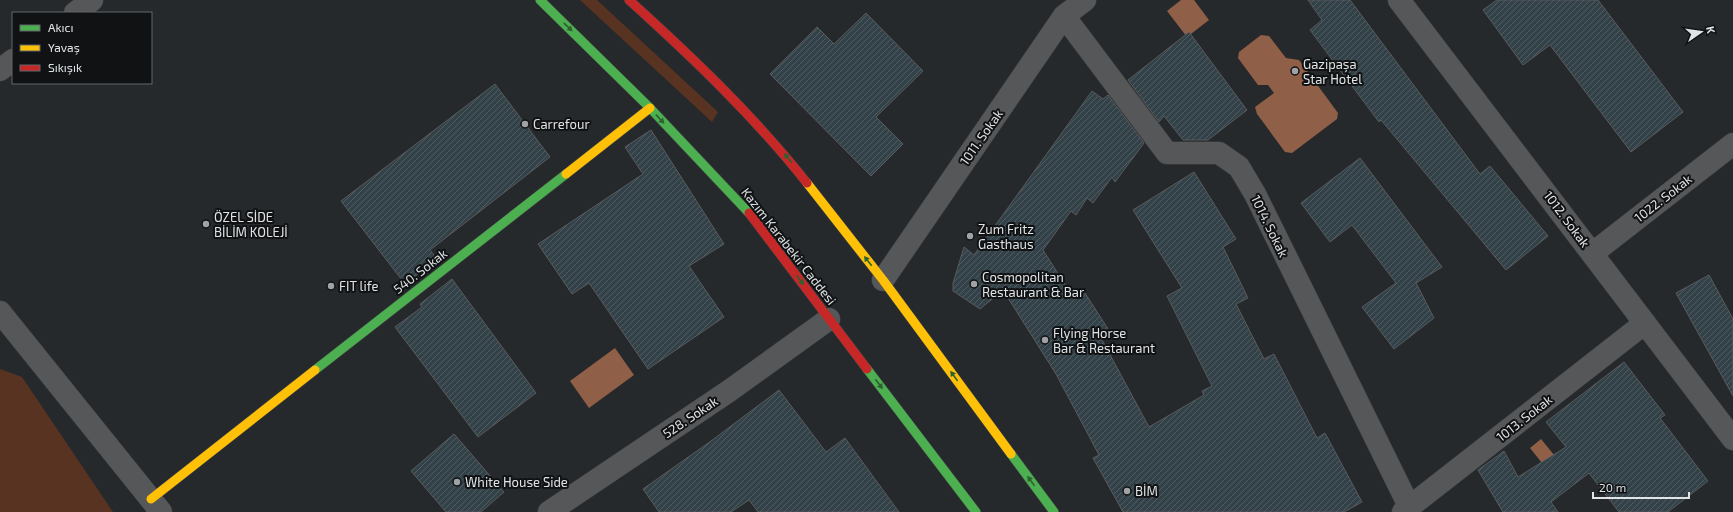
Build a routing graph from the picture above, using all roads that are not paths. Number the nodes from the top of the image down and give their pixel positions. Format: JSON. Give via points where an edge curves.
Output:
{"nodes":[{"id":1,"x":92,"y":0,"type":"edge"},
{"id":2,"x":540,"y":0,"type":"edge"},
{"id":3,"x":629,"y":0,"type":"edge"},
{"id":4,"x":1085,"y":0,"type":"edge"},
{"id":5,"x":1400,"y":0,"type":"edge"},
{"id":6,"x":76,"y":12,"type":"edge"},
{"id":7,"x":1064,"y":16,"type":"junction"},
{"id":8,"x":12,"y":61,"type":"edge"},
{"id":9,"x":0,"y":70,"type":"edge"},
{"id":10,"x":650,"y":108,"type":"junction"},
{"id":11,"x":1733,"y":144,"type":"edge"},
{"id":12,"x":1593,"y":253,"type":"junction"},
{"id":13,"x":883,"y":280,"type":"junction"},
{"id":14,"x":2,"y":319,"type":"edge"},
{"id":15,"x":829,"y":319,"type":"junction"},
{"id":16,"x":1645,"y":322,"type":"junction"},
{"id":17,"x":1733,"y":439,"type":"edge"},
{"id":18,"x":156,"y":506,"type":"edge"},
{"id":19,"x":1406,"y":510,"type":"edge"},
{"id":20,"x":549,"y":512,"type":"edge"},
{"id":21,"x":976,"y":512,"type":"edge"},
{"id":22,"x":1054,"y":512,"type":"edge"}],
"edges":[{"from":1,"to":6,"type":"street"},
{"from":2,"to":10,"type":"main road","name":"Kazım Karabekir Caddesi","one_way":true},
{"from":13,"to":3,"type":"main road","one_way":true,"via":[[782,151],[688,53]]},
{"from":4,"to":7,"type":"street","name":"1011. Sokak"},
{"from":5,"to":12,"type":"street","name":"1012. Sokak"},
{"from":7,"to":13,"type":"street","name":"1011. Sokak"},
{"from":7,"to":19,"type":"street","name":"1014. Sokak","via":[[1167,153],[1219,153],[1239,167],[1255,194]]},
{"from":8,"to":9,"type":"street"},
{"from":10,"to":15,"type":"main road","name":"Kazım Karabekir Caddesi","one_way":true,"via":[[745,208]]},
{"from":10,"to":18,"type":"main road","name":"540. Sokak"},
{"from":11,"to":12,"type":"street","name":"1022. Sokak"},
{"from":12,"to":16,"type":"street","name":"1012. Sokak"},
{"from":22,"to":13,"type":"main road","one_way":true},
{"from":14,"to":18,"type":"street"},
{"from":15,"to":20,"type":"street","name":"528. Sokak","via":[[729,391]]},
{"from":15,"to":21,"type":"main road","name":"Kazım Karabekir Caddesi","one_way":true},
{"from":16,"to":17,"type":"street","name":"1012. Sokak"},
{"from":16,"to":19,"type":"street","name":"1013. Sokak"}]}
